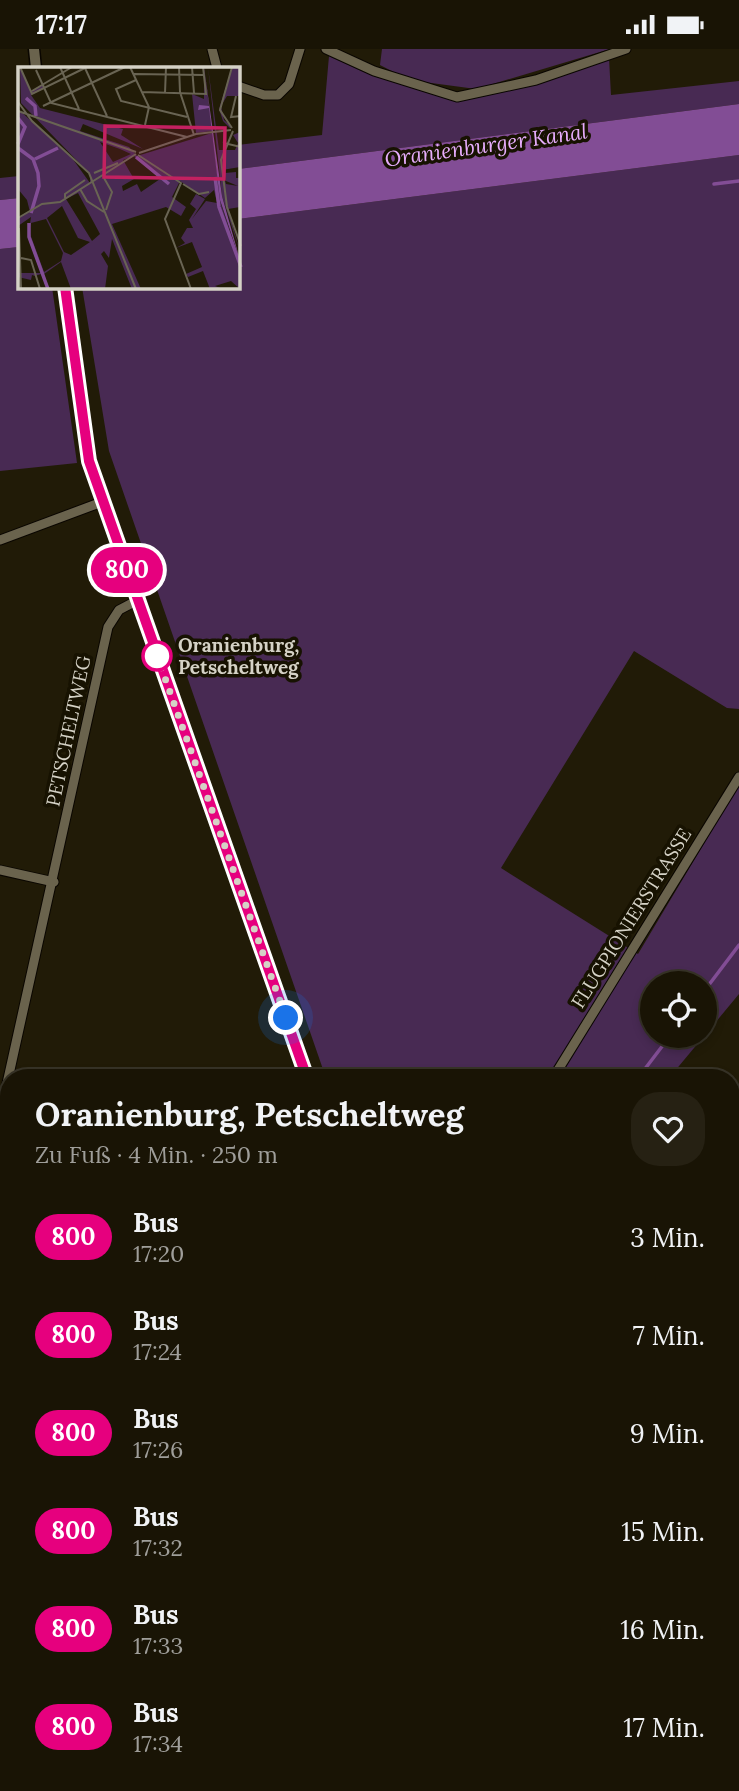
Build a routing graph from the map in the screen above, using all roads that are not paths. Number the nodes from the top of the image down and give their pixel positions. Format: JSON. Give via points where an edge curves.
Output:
{"nodes":[{"id":1,"x":34,"y":49,"type":"edge"},
{"id":2,"x":212,"y":49,"type":"edge"},
{"id":3,"x":300,"y":49,"type":"edge"},
{"id":4,"x":626,"y":49,"type":"edge"},
{"id":5,"x":330,"y":50,"type":"edge"},
{"id":6,"x":36,"y":67,"type":"edge"},
{"id":7,"x":217,"y":67,"type":"edge"},
{"id":8,"x":240,"y":87,"type":"edge"},
{"id":9,"x":65,"y":289,"type":"edge"},
{"id":10,"x":102,"y":502,"type":"junction"},
{"id":11,"x":0,"y":540,"type":"edge"},
{"id":12,"x":138,"y":600,"type":"junction"},
{"id":13,"x":739,"y":776,"type":"edge"},
{"id":14,"x":0,"y":870,"type":"edge"},
{"id":15,"x":54,"y":882,"type":"junction"},
{"id":16,"x":11,"y":1069,"type":"edge"},
{"id":17,"x":304,"y":1069,"type":"edge"},
{"id":18,"x":559,"y":1069,"type":"edge"}],
"edges":[{"from":1,"to":6,"type":"street"},
{"from":2,"to":7,"type":"street"},
{"from":3,"to":8,"type":"street","via":[[289,84],[278,95]]},
{"from":4,"to":5,"type":"street","via":[[536,80],[457,97],[374,71]]},
{"from":9,"to":10,"type":"street","via":[[86,442]]},
{"from":10,"to":11,"type":"street"},
{"from":10,"to":12,"type":"street"},
{"from":12,"to":15,"type":"street","name":"PETSCHELTWEG","via":[[119,610],[108,627]]},
{"from":12,"to":17,"type":"street"},
{"from":13,"to":18,"type":"street","name":"FLUGPIONIERSTRASSE"},
{"from":14,"to":15,"type":"street"},
{"from":15,"to":16,"type":"street","name":"PETSCHELTWEG"}]}
